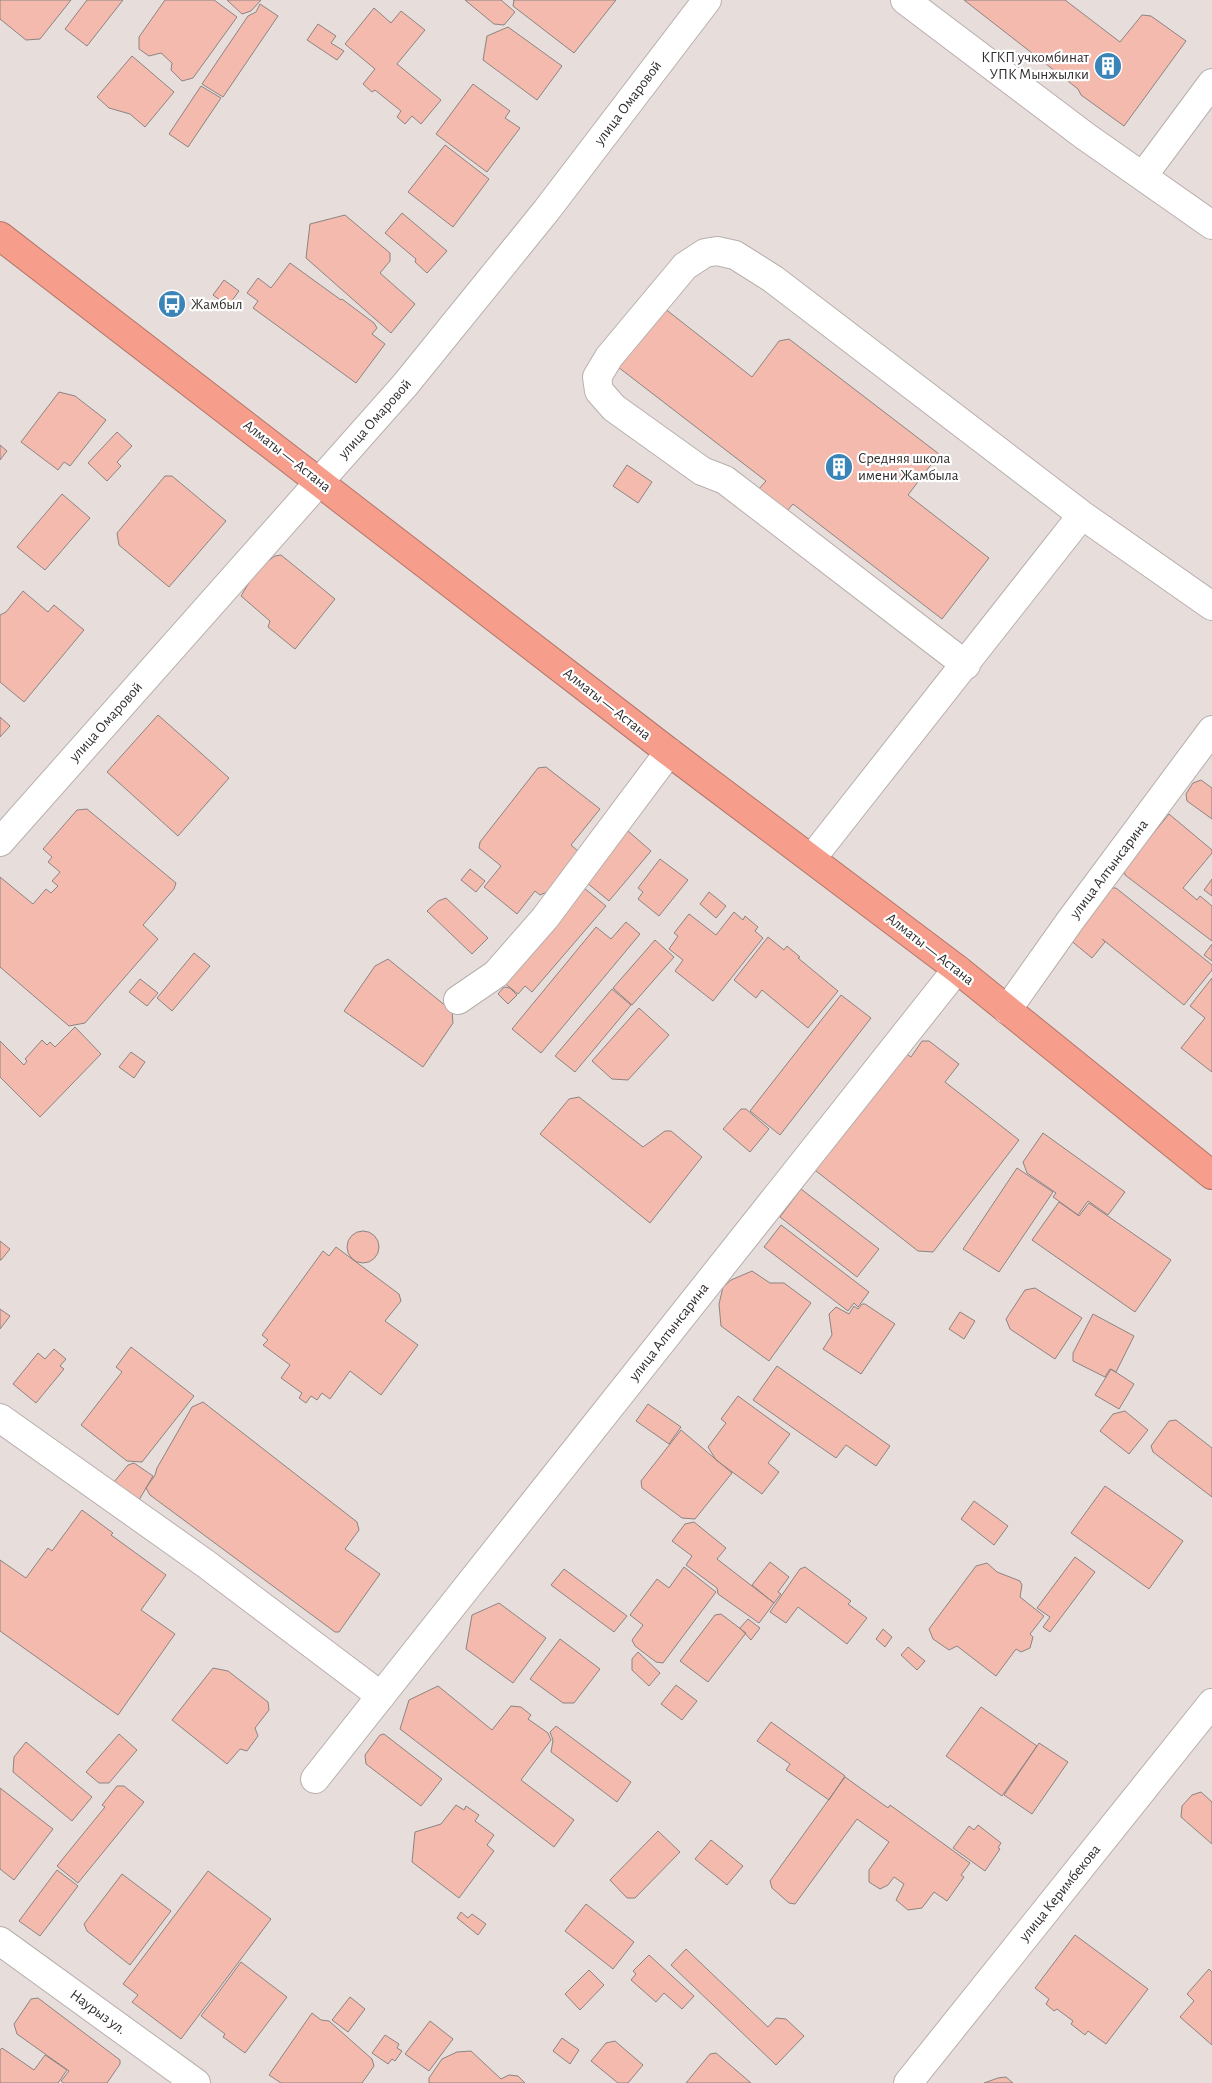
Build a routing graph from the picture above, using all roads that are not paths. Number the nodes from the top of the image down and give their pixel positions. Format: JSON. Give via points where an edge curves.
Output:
{"nodes":[{"id":1,"x":708,"y":0,"type":"edge"},
{"id":2,"x":907,"y":1,"type":"edge"},
{"id":3,"x":1212,"y":83,"type":"edge"},
{"id":4,"x":1143,"y":176,"type":"junction"},
{"id":5,"x":1212,"y":225,"type":"edge"},
{"id":6,"x":0,"y":236,"type":"edge"},
{"id":7,"x":319,"y":480,"type":"junction"},
{"id":8,"x":1082,"y":515,"type":"junction"},
{"id":9,"x":1212,"y":606,"type":"edge"},
{"id":10,"x":966,"y":665,"type":"junction"},
{"id":11,"x":1212,"y":730,"type":"edge"},
{"id":12,"x":669,"y":752,"type":"junction"},
{"id":13,"x":0,"y":842,"type":"edge"},
{"id":14,"x":812,"y":858,"type":"junction"},
{"id":15,"x":957,"y":969,"type":"junction"},
{"id":16,"x":458,"y":1000,"type":"dead end"},
{"id":17,"x":1007,"y":1010,"type":"junction"},
{"id":18,"x":1212,"y":1175,"type":"edge"},
{"id":19,"x":0,"y":1418,"type":"edge"},
{"id":20,"x":381,"y":1696,"type":"junction"},
{"id":21,"x":1212,"y":1703,"type":"edge"},
{"id":22,"x":315,"y":1779,"type":"dead end"},
{"id":23,"x":0,"y":1941,"type":"edge"},
{"id":24,"x":196,"y":2083,"type":"edge"},
{"id":25,"x":908,"y":2083,"type":"edge"}],
"edges":[{"from":1,"to":7,"type":"street","name":"улица Омаровой","via":[[491,279],[405,385]]},
{"from":2,"to":4,"type":"street"},
{"from":3,"to":4,"type":"street"},
{"from":4,"to":5,"type":"street"},
{"from":6,"to":7,"type":"highway","name":"Алматы — Астана"},
{"from":7,"to":12,"type":"highway","name":"Алматы — Астана"},
{"from":7,"to":13,"type":"street","name":"улица Омаровой"},
{"from":8,"to":9,"type":"street"},
{"from":8,"to":10,"type":"street"},
{"from":8,"to":10,"type":"street","via":[[773,279],[735,255],[717,250],[705,253],[685,266],[609,357],[597,377],[599,391],[614,408],[702,471],[725,480]]},
{"from":10,"to":14,"type":"street"},
{"from":11,"to":17,"type":"street","name":"улица Алтынсарина"},
{"from":12,"to":14,"type":"highway","name":"Алматы — Астана"},
{"from":12,"to":16,"type":"street","via":[[545,918],[496,974]]},
{"from":14,"to":15,"type":"highway","name":"Алматы — Астана"},
{"from":15,"to":17,"type":"highway","name":"Алматы — Астана"},
{"from":15,"to":20,"type":"street","name":"улица Алтынсарина"},
{"from":17,"to":18,"type":"highway","name":"Алматы — Астана"},
{"from":19,"to":20,"type":"street","via":[[206,1564]]},
{"from":20,"to":22,"type":"street","name":"улица Алтынсарина"},
{"from":21,"to":25,"type":"street","name":"улица Керимбекова"},
{"from":23,"to":24,"type":"street","name":"Наурыз ул."}]}
